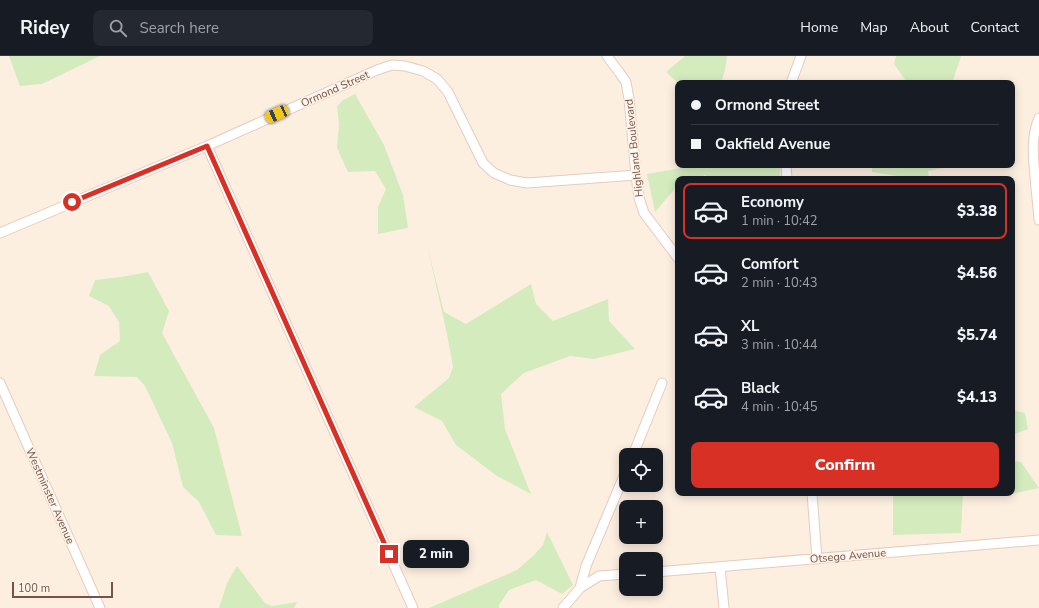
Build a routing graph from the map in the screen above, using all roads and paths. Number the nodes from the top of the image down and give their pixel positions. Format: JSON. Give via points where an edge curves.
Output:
{"nodes":[{"id":1,"x":607,"y":56,"type":"edge"},
{"id":2,"x":801,"y":56,"type":"edge"},
{"id":3,"x":792,"y":80,"type":"edge"},
{"id":4,"x":1039,"y":118,"type":"edge"},
{"id":5,"x":207,"y":146,"type":"junction"},
{"id":6,"x":636,"y":175,"type":"junction"},
{"id":7,"x":1039,"y":220,"type":"edge"},
{"id":8,"x":0,"y":233,"type":"edge"},
{"id":9,"x":675,"y":254,"type":"edge"},
{"id":10,"x":0,"y":383,"type":"edge"},
{"id":11,"x":662,"y":383,"type":"dead end"},
{"id":12,"x":636,"y":448,"type":"edge"},
{"id":13,"x":619,"y":488,"type":"edge"},
{"id":14,"x":812,"y":496,"type":"edge"},
{"id":15,"x":1039,"y":540,"type":"edge"},
{"id":16,"x":817,"y":559,"type":"junction"},
{"id":17,"x":720,"y":567,"type":"junction"},
{"id":18,"x":663,"y":571,"type":"edge"},
{"id":19,"x":619,"y":575,"type":"edge"},
{"id":20,"x":580,"y":588,"type":"junction"},
{"id":21,"x":100,"y":608,"type":"edge"},
{"id":22,"x":412,"y":608,"type":"edge"},
{"id":23,"x":563,"y":608,"type":"edge"},
{"id":24,"x":724,"y":608,"type":"edge"}],
"edges":[{"from":1,"to":6,"type":"street","name":"Highland Boulevard","via":[[626,82]]},
{"from":2,"to":3,"type":"street"},
{"from":4,"to":7,"type":"street","via":[[1033,150]]},
{"from":5,"to":6,"type":"street","name":"Ormond Street","via":[[392,65],[423,71],[437,79],[448,92],[483,162],[494,173],[510,180],[527,183]]},
{"from":5,"to":8,"type":"street","name":"Ormond Street"},
{"from":5,"to":22,"type":"street"},
{"from":6,"to":9,"type":"street","name":"Highland Boulevard","via":[[644,213]]},
{"from":10,"to":21,"type":"street","name":"Westminster Avenue"},
{"from":11,"to":12,"type":"street"},
{"from":13,"to":20,"type":"street","via":[[586,566]]},
{"from":14,"to":16,"type":"street"},
{"from":15,"to":16,"type":"street","name":"Otsego Avenue"},
{"from":16,"to":17,"type":"street","name":"Otsego Avenue"},
{"from":17,"to":18,"type":"street","name":"Otsego Avenue"},
{"from":17,"to":24,"type":"street"},
{"from":19,"to":20,"type":"street","via":[[599,576]]},
{"from":20,"to":23,"type":"street"}]}
